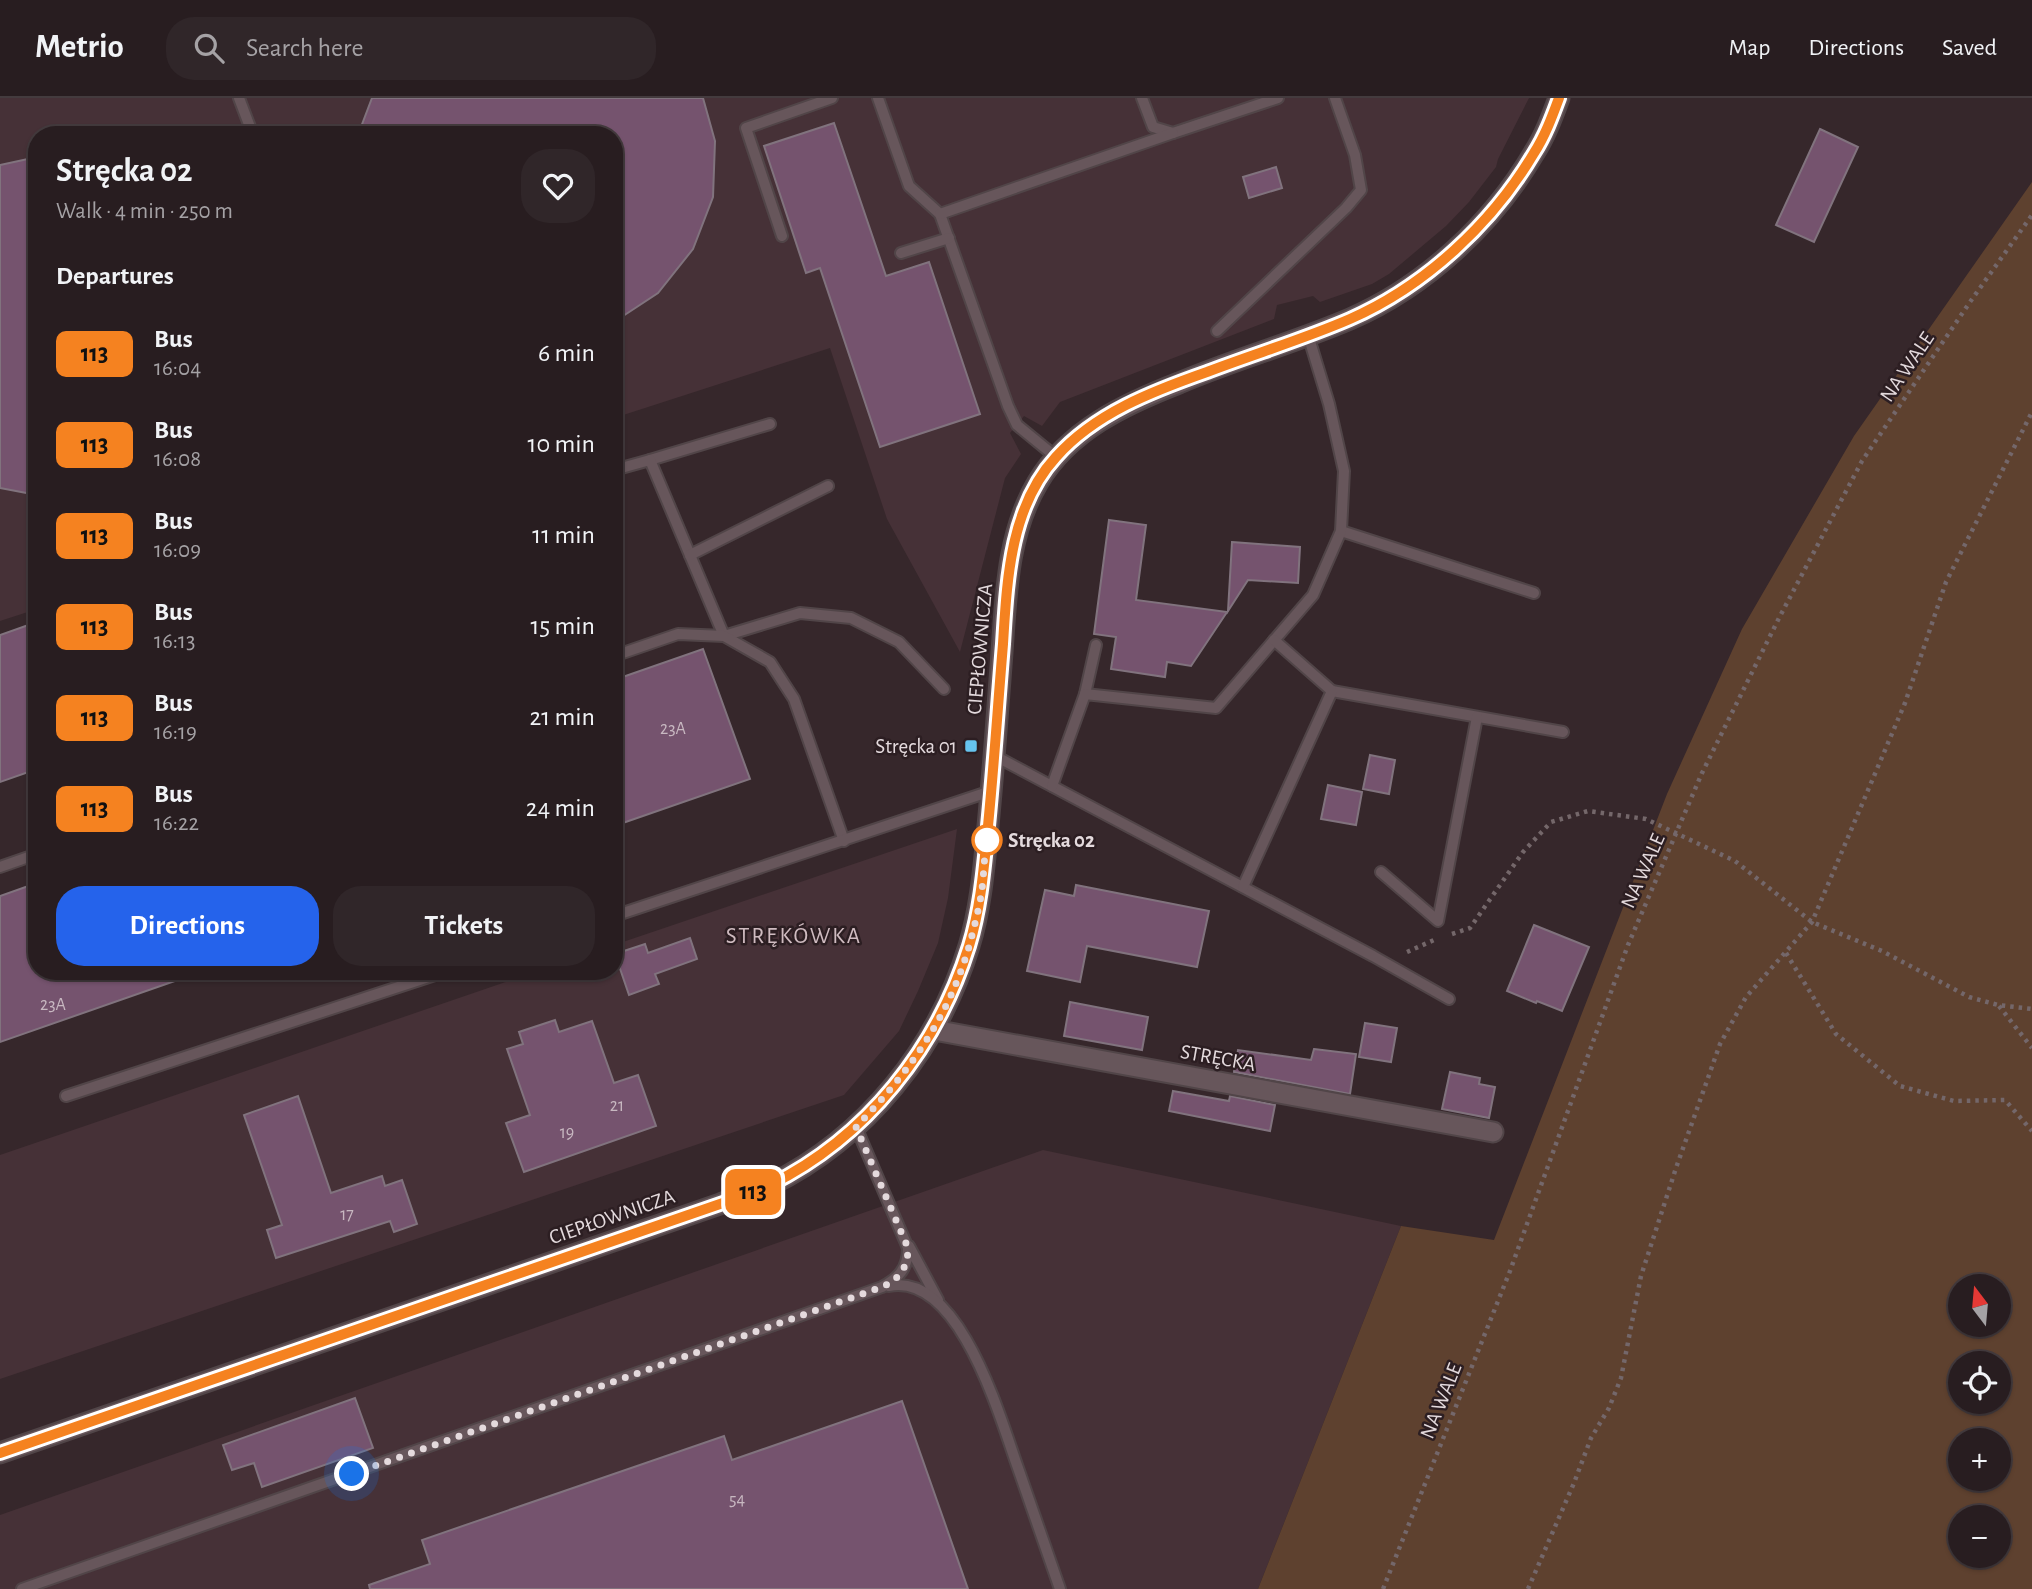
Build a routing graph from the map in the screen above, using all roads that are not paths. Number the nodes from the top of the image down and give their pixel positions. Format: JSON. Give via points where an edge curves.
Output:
{"nodes":[{"id":1,"x":239,"y":98,"type":"edge"},
{"id":2,"x":832,"y":98,"type":"edge"},
{"id":3,"x":878,"y":98,"type":"edge"},
{"id":4,"x":1142,"y":98,"type":"edge"},
{"id":5,"x":1278,"y":98,"type":"edge"},
{"id":6,"x":1335,"y":98,"type":"edge"},
{"id":7,"x":1559,"y":98,"type":"edge"},
{"id":8,"x":250,"y":126,"type":"edge"},
{"id":9,"x":1173,"y":133,"type":"junction"},
{"id":10,"x":940,"y":214,"type":"junction"},
{"id":11,"x":782,"y":236,"type":"dead end"},
{"id":12,"x":949,"y":238,"type":"junction"},
{"id":13,"x":901,"y":253,"type":"dead end"},
{"id":14,"x":1217,"y":331,"type":"dead end"},
{"id":15,"x":1308,"y":335,"type":"junction"},
{"id":16,"x":770,"y":424,"type":"dead end"},
{"id":17,"x":1056,"y":457,"type":"junction"},
{"id":18,"x":650,"y":460,"type":"junction"},
{"id":19,"x":623,"y":468,"type":"edge"},
{"id":20,"x":828,"y":486,"type":"dead end"},
{"id":21,"x":1341,"y":531,"type":"junction"},
{"id":22,"x":690,"y":555,"type":"junction"},
{"id":23,"x":1534,"y":593,"type":"dead end"},
{"id":24,"x":724,"y":636,"type":"junction"},
{"id":25,"x":1275,"y":640,"type":"junction"},
{"id":26,"x":1096,"y":645,"type":"dead end"},
{"id":27,"x":623,"y":653,"type":"edge"},
{"id":28,"x":944,"y":689,"type":"dead end"},
{"id":29,"x":1332,"y":691,"type":"junction"},
{"id":30,"x":1085,"y":694,"type":"junction"},
{"id":31,"x":1477,"y":717,"type":"junction"},
{"id":32,"x":1563,"y":732,"type":"dead end"},
{"id":33,"x":995,"y":756,"type":"junction"},
{"id":34,"x":1052,"y":786,"type":"junction"},
{"id":35,"x":991,"y":791,"type":"junction"},
{"id":36,"x":844,"y":841,"type":"junction"},
{"id":37,"x":28,"y":857,"type":"edge"},
{"id":38,"x":0,"y":867,"type":"edge"},
{"id":39,"x":1381,"y":872,"type":"dead end"},
{"id":40,"x":1243,"y":887,"type":"junction"},
{"id":41,"x":623,"y":913,"type":"edge"},
{"id":42,"x":420,"y":980,"type":"edge"},
{"id":43,"x":1449,"y":999,"type":"dead end"},
{"id":44,"x":934,"y":1030,"type":"junction"},
{"id":45,"x":66,"y":1096,"type":"dead end"},
{"id":46,"x":856,"y":1127,"type":"junction"},
{"id":47,"x":1493,"y":1132,"type":"dead end"},
{"id":48,"x":906,"y":1241,"type":"junction"},
{"id":49,"x":882,"y":1287,"type":"junction"},
{"id":50,"x":943,"y":1308,"type":"junction"},
{"id":51,"x":0,"y":1453,"type":"edge"},
{"id":52,"x":22,"y":1589,"type":"edge"},
{"id":53,"x":1060,"y":1589,"type":"edge"}],
"edges":[{"from":1,"to":8,"type":"lane"},
{"from":2,"to":11,"type":"lane","via":[[746,128]]},
{"from":3,"to":10,"type":"lane","via":[[909,186]]},
{"from":4,"to":9,"type":"lane","via":[[1153,127]]},
{"from":5,"to":9,"type":"lane"},
{"from":6,"to":14,"type":"lane","via":[[1355,155],[1361,190]]},
{"from":7,"to":15,"type":"street","name":"CIEPŁOWNICZA","via":[[1534,154],[1459,247],[1383,303]]},
{"from":9,"to":10,"type":"lane"},
{"from":10,"to":12,"type":"lane"},
{"from":12,"to":13,"type":"lane"},
{"from":12,"to":17,"type":"lane","via":[[1017,425]]},
{"from":15,"to":17,"type":"street","name":"CIEPŁOWNICZA","via":[[1138,399],[1091,426]]},
{"from":15,"to":21,"type":"lane","via":[[1343,471]]},
{"from":16,"to":18,"type":"lane"},
{"from":17,"to":33,"type":"street","name":"CIEPŁOWNICZA","via":[[1029,499],[1014,541]]},
{"from":18,"to":19,"type":"lane"},
{"from":18,"to":22,"type":"lane"},
{"from":20,"to":22,"type":"lane"},
{"from":21,"to":23,"type":"lane"},
{"from":21,"to":25,"type":"lane","via":[[1313,595]]},
{"from":22,"to":24,"type":"lane"},
{"from":24,"to":27,"type":"lane","via":[[678,634]]},
{"from":24,"to":28,"type":"lane","via":[[800,613],[851,618],[899,642]]},
{"from":24,"to":36,"type":"lane","via":[[770,662],[794,699]]},
{"from":25,"to":29,"type":"lane"},
{"from":25,"to":30,"type":"lane","via":[[1216,708]]},
{"from":26,"to":30,"type":"lane"},
{"from":29,"to":31,"type":"lane"},
{"from":29,"to":40,"type":"lane"},
{"from":30,"to":34,"type":"lane"},
{"from":31,"to":32,"type":"lane"},
{"from":31,"to":39,"type":"lane","via":[[1438,921]]},
{"from":33,"to":34,"type":"lane"},
{"from":33,"to":35,"type":"street","name":"CIEPŁOWNICZA"},
{"from":34,"to":40,"type":"lane"},
{"from":35,"to":36,"type":"lane"},
{"from":35,"to":44,"type":"street","name":"CIEPŁOWNICZA","via":[[981,896],[970,944]]},
{"from":36,"to":41,"type":"lane"},
{"from":37,"to":38,"type":"lane"},
{"from":40,"to":43,"type":"lane"},
{"from":42,"to":45,"type":"lane"},
{"from":44,"to":46,"type":"street","name":"CIEPŁOWNICZA","via":[[885,1097]]},
{"from":44,"to":47,"type":"street","name":"STRĘCKA"},
{"from":46,"to":48,"type":"lane"},
{"from":46,"to":51,"type":"street","name":"CIEPŁOWNICZA","via":[[811,1162],[720,1204]]},
{"from":48,"to":49,"type":"lane","via":[[908,1257],[901,1274]]},
{"from":48,"to":50,"type":"lane"},
{"from":49,"to":50,"type":"lane","via":[[909,1286],[931,1296]]},
{"from":49,"to":52,"type":"lane"},
{"from":50,"to":53,"type":"lane","via":[[981,1367]]}]}
